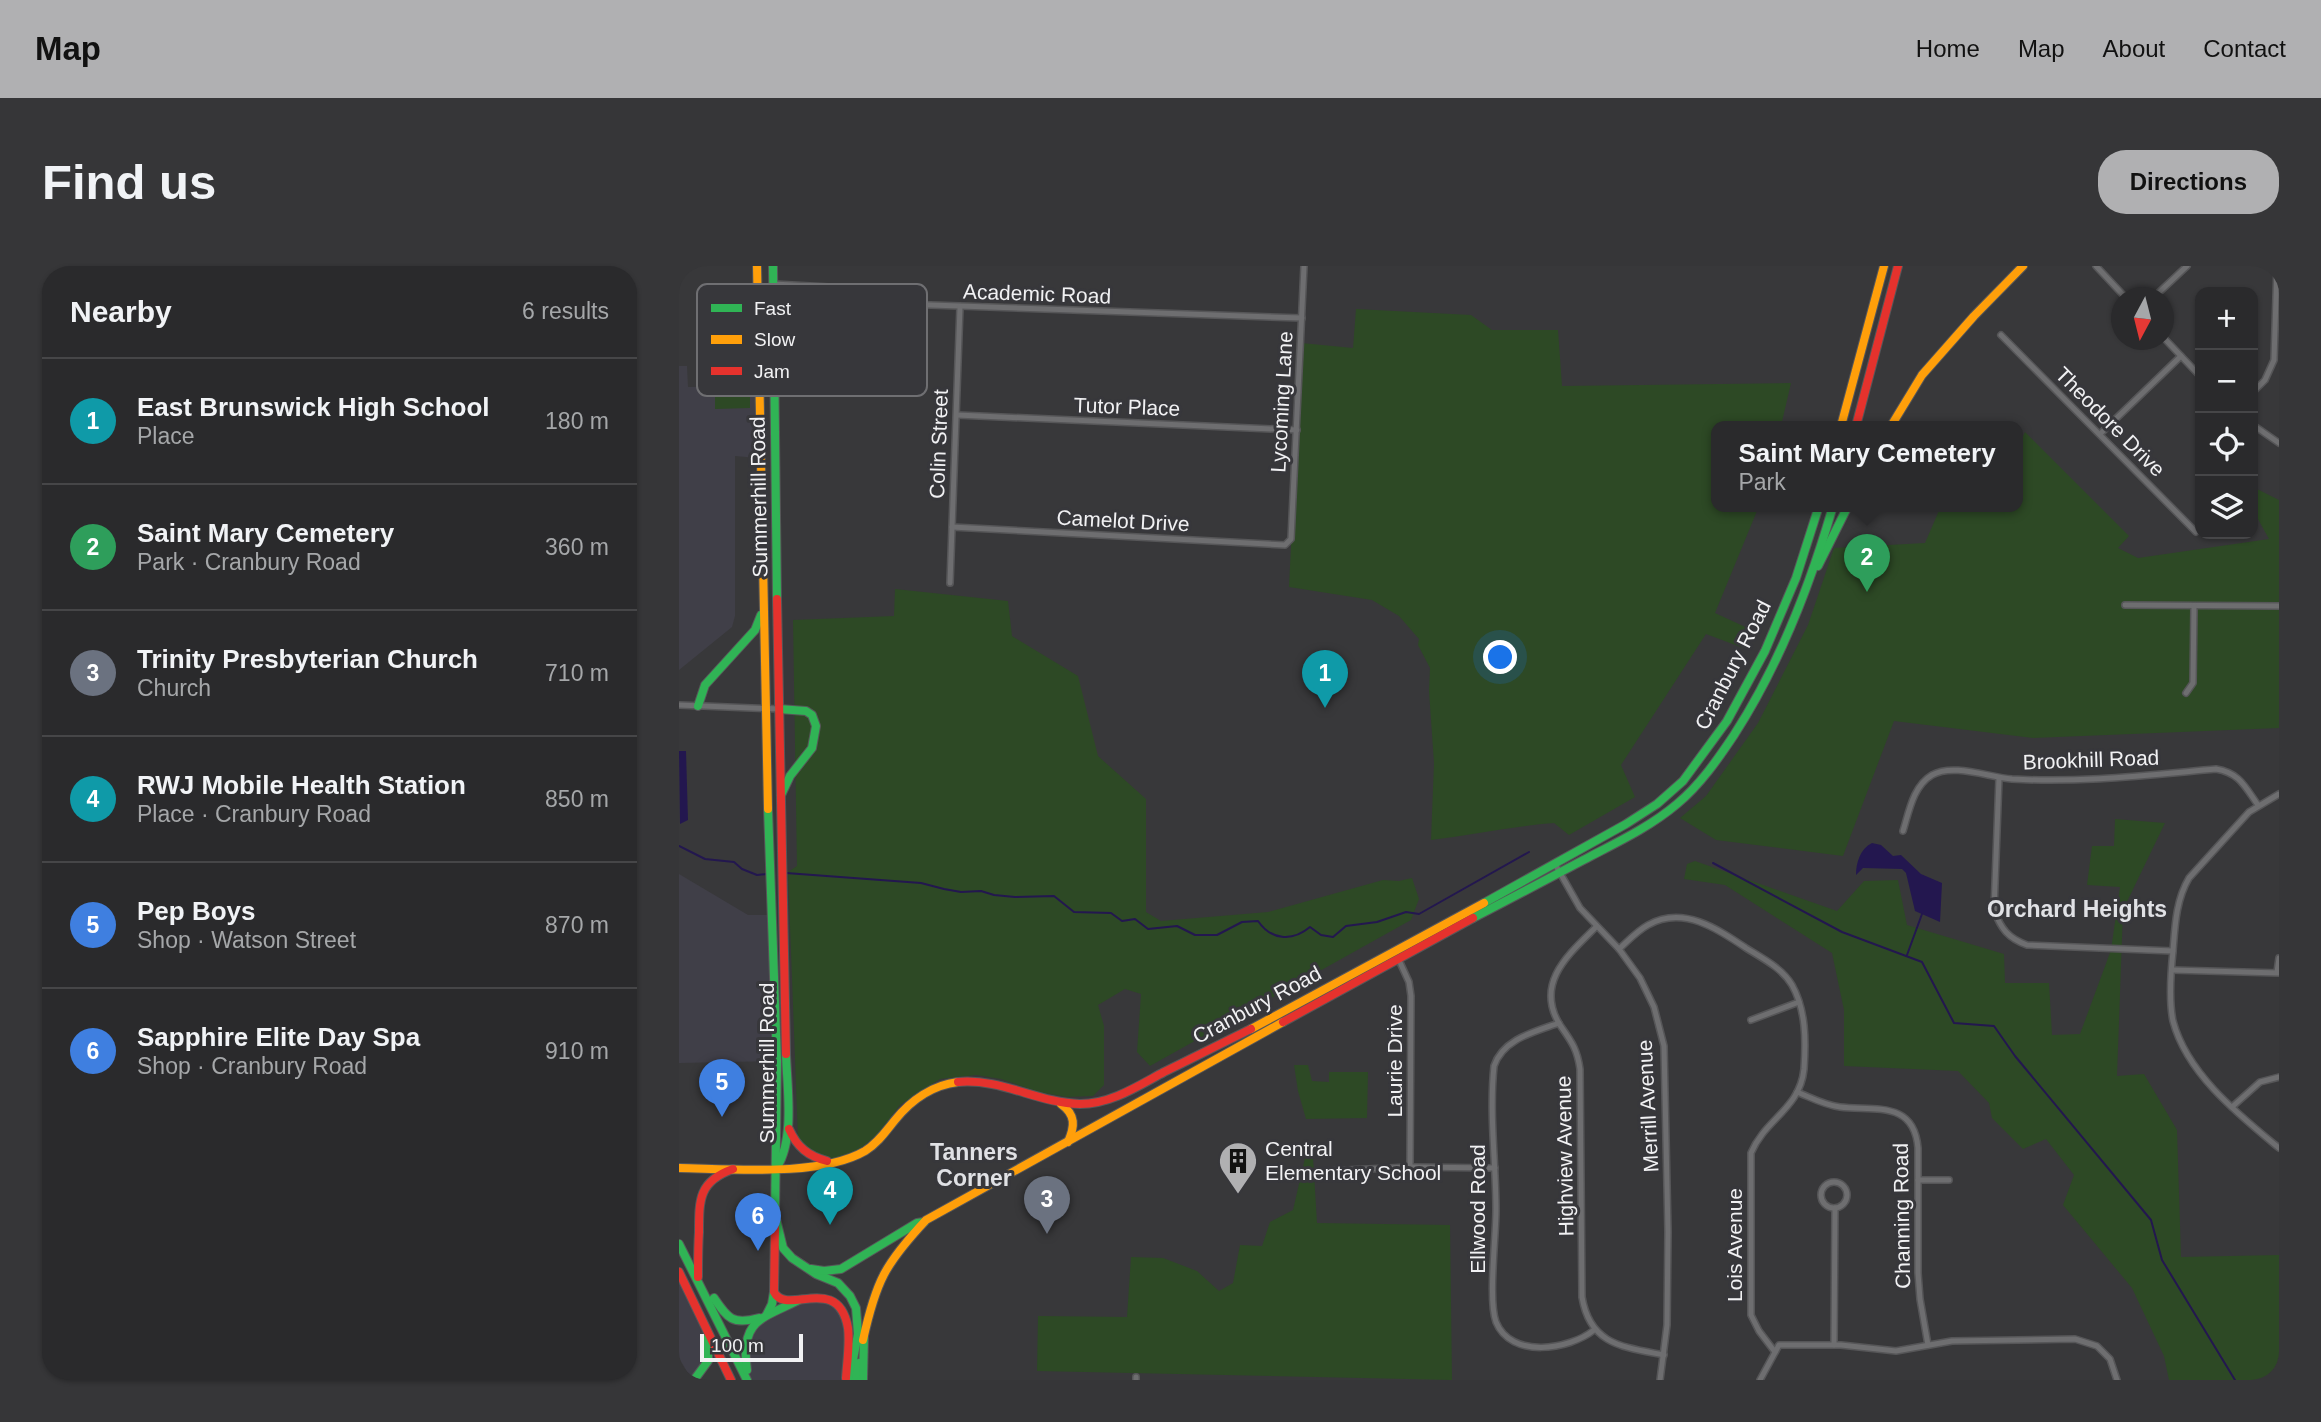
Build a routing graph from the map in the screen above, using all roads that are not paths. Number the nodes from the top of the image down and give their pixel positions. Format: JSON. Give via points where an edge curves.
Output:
{"nodes":[{"id":1,"x":757,"y":266,"type":"edge"},
{"id":2,"x":773,"y":266,"type":"edge"},
{"id":3,"x":1304,"y":266,"type":"edge"},
{"id":4,"x":1884,"y":266,"type":"edge"},
{"id":5,"x":1898,"y":266,"type":"edge"},
{"id":6,"x":2023,"y":266,"type":"edge"},
{"id":7,"x":2096,"y":266,"type":"edge"},
{"id":8,"x":2187,"y":266,"type":"edge"},
{"id":9,"x":2277,"y":266,"type":"edge"},
{"id":10,"x":757,"y":284,"type":"edge"},
{"id":11,"x":774,"y":284,"type":"edge"},
{"id":12,"x":2116,"y":287,"type":"edge"},
{"id":13,"x":2165,"y":287,"type":"edge"},
{"id":14,"x":927,"y":305,"type":"edge"},
{"id":15,"x":960,"y":307,"type":"junction"},
{"id":16,"x":1302,"y":318,"type":"junction"},
{"id":17,"x":2001,"y":335,"type":"dead end"},
{"id":18,"x":2174,"y":348,"type":"edge"},
{"id":19,"x":2181,"y":356,"type":"junction"},
{"id":20,"x":2195,"y":371,"type":"edge"},
{"id":21,"x":2258,"y":387,"type":"edge"},
{"id":22,"x":760,"y":396,"type":"edge"},
{"id":23,"x":775,"y":396,"type":"edge"},
{"id":24,"x":1861,"y":409,"type":"junction"},
{"id":25,"x":957,"y":415,"type":"junction"},
{"id":26,"x":1842,"y":421,"type":"edge"},
{"id":27,"x":1857,"y":421,"type":"edge"},
{"id":28,"x":1864,"y":421,"type":"edge"},
{"id":29,"x":1895,"y":421,"type":"edge"},
{"id":30,"x":2258,"y":428,"type":"edge"},
{"id":31,"x":1297,"y":429,"type":"junction"},
{"id":32,"x":2100,"y":434,"type":"junction"},
{"id":33,"x":2279,"y":443,"type":"edge"},
{"id":34,"x":1818,"y":512,"type":"edge"},
{"id":35,"x":1831,"y":512,"type":"edge"},
{"id":36,"x":1845,"y":512,"type":"edge"},
{"id":37,"x":952,"y":527,"type":"junction"},
{"id":38,"x":2195,"y":531,"type":"edge"},
{"id":39,"x":1291,"y":539,"type":"joint"},
{"id":40,"x":950,"y":583,"type":"dead end"},
{"id":41,"x":1803,"y":597,"type":"junction"},
{"id":42,"x":2125,"y":606,"type":"dead end"},
{"id":43,"x":2194,"y":606,"type":"junction"},
{"id":44,"x":2279,"y":606,"type":"edge"},
{"id":45,"x":764,"y":608,"type":"junction"},
{"id":46,"x":2186,"y":693,"type":"dead end"},
{"id":47,"x":679,"y":705,"type":"edge"},
{"id":48,"x":698,"y":706,"type":"junction"},
{"id":49,"x":765,"y":709,"type":"junction"},
{"id":50,"x":779,"y":709,"type":"junction"},
{"id":51,"x":1999,"y":778,"type":"junction"},
{"id":52,"x":2279,"y":794,"type":"edge"},
{"id":53,"x":780,"y":798,"type":"junction"},
{"id":54,"x":2258,"y":805,"type":"junction"},
{"id":55,"x":1903,"y":831,"type":"dead end"},
{"id":56,"x":1555,"y":864,"type":"junction"},
{"id":57,"x":1560,"y":873,"type":"junction"},
{"id":58,"x":1597,"y":927,"type":"junction"},
{"id":59,"x":1619,"y":949,"type":"junction"},
{"id":60,"x":2173,"y":951,"type":"junction"},
{"id":61,"x":1398,"y":957,"type":"junction"},
{"id":62,"x":2279,"y":958,"type":"edge"},
{"id":63,"x":2172,"y":970,"type":"junction"},
{"id":64,"x":2278,"y":972,"type":"edge"},
{"id":65,"x":1799,"y":1002,"type":"junction"},
{"id":66,"x":1751,"y":1020,"type":"dead end"},
{"id":67,"x":1559,"y":1023,"type":"junction"},
{"id":68,"x":2279,"y":1077,"type":"edge"},
{"id":69,"x":1797,"y":1092,"type":"junction"},
{"id":70,"x":1059,"y":1102,"type":"junction"},
{"id":71,"x":2232,"y":1107,"type":"junction"},
{"id":72,"x":788,"y":1128,"type":"junction"},
{"id":73,"x":1068,"y":1142,"type":"junction"},
{"id":74,"x":2279,"y":1148,"type":"edge"},
{"id":75,"x":834,"y":1163,"type":"junction"},
{"id":76,"x":777,"y":1167,"type":"junction"},
{"id":77,"x":1410,"y":1167,"type":"junction"},
{"id":78,"x":679,"y":1168,"type":"edge"},
{"id":79,"x":1495,"y":1168,"type":"junction"},
{"id":80,"x":733,"y":1169,"type":"junction"},
{"id":81,"x":1327,"y":1171,"type":"dead end"},
{"id":82,"x":1918,"y":1180,"type":"junction"},
{"id":83,"x":1949,"y":1180,"type":"dead end"},
{"id":84,"x":1835,"y":1208,"type":"junction"},
{"id":85,"x":775,"y":1215,"type":"junction"},
{"id":86,"x":924,"y":1222,"type":"junction"},
{"id":87,"x":679,"y":1244,"type":"edge"},
{"id":88,"x":805,"y":1268,"type":"junction"},
{"id":89,"x":679,"y":1272,"type":"edge"},
{"id":90,"x":698,"y":1280,"type":"junction"},
{"id":91,"x":704,"y":1292,"type":"junction"},
{"id":92,"x":774,"y":1292,"type":"junction"},
{"id":93,"x":799,"y":1300,"type":"junction"},
{"id":94,"x":764,"y":1316,"type":"junction"},
{"id":95,"x":1594,"y":1330,"type":"junction"},
{"id":96,"x":709,"y":1331,"type":"junction"},
{"id":97,"x":864,"y":1335,"type":"junction"},
{"id":98,"x":1834,"y":1345,"type":"junction"},
{"id":99,"x":1928,"y":1345,"type":"junction"},
{"id":100,"x":1775,"y":1352,"type":"junction"},
{"id":101,"x":1664,"y":1355,"type":"junction"},
{"id":102,"x":694,"y":1380,"type":"edge"},
{"id":103,"x":731,"y":1380,"type":"edge"},
{"id":104,"x":748,"y":1380,"type":"edge"},
{"id":105,"x":847,"y":1380,"type":"edge"},
{"id":106,"x":856,"y":1380,"type":"edge"},
{"id":107,"x":863,"y":1380,"type":"edge"},
{"id":108,"x":1660,"y":1380,"type":"edge"},
{"id":109,"x":1760,"y":1380,"type":"edge"},
{"id":110,"x":2117,"y":1380,"type":"edge"}],
"edges":[{"from":1,"to":10,"type":"main road","name":"Summerhill Road"},
{"from":2,"to":11,"type":"main road","name":"Summerhill Road"},
{"from":3,"to":16,"type":"street","name":"Lycoming Lane"},
{"from":4,"to":26,"type":"main road"},
{"from":5,"to":24,"type":"main road"},
{"from":6,"to":29,"type":"main road","via":[[1922,375]]},
{"from":7,"to":12,"type":"street"},
{"from":8,"to":13,"type":"street"},
{"from":9,"to":21,"type":"street","via":[[2274,360]]},
{"from":14,"to":15,"type":"street","name":"Academic Road"},
{"from":15,"to":16,"type":"street","name":"Academic Road"},
{"from":15,"to":25,"type":"street","name":"Colin Street"},
{"from":16,"to":31,"type":"street","name":"Lycoming Lane"},
{"from":17,"to":32,"type":"street","name":"Theodore Drive"},
{"from":18,"to":19,"type":"street"},
{"from":19,"to":20,"type":"street"},
{"from":19,"to":32,"type":"street"},
{"from":22,"to":45,"type":"main road","name":"Summerhill Road"},
{"from":23,"to":50,"type":"main road","name":"Summerhill Road"},
{"from":24,"to":27,"type":"main road"},
{"from":24,"to":28,"type":"main road"},
{"from":25,"to":31,"type":"street","name":"Tutor Place"},
{"from":25,"to":37,"type":"street","name":"Colin Street"},
{"from":30,"to":33,"type":"street"},
{"from":31,"to":39,"type":"street","name":"Lycoming Lane"},
{"from":32,"to":38,"type":"street","name":"Theodore Drive"},
{"from":34,"to":56,"type":"main road","name":"Cranbury Road","via":[[1775,628],[1707,752],[1655,805]]},
{"from":35,"to":41,"type":"main road","name":"Cranbury Road"},
{"from":36,"to":41,"type":"main road"},
{"from":37,"to":39,"type":"street","name":"Camelot Drive","via":[[1285,545]]},
{"from":37,"to":40,"type":"street","name":"Colin Street"},
{"from":41,"to":57,"type":"main road","name":"Cranbury Road","via":[[1743,722],[1709,771],[1680,803],[1644,828]]},
{"from":42,"to":43,"type":"street"},
{"from":43,"to":44,"type":"street"},
{"from":43,"to":46,"type":"street","via":[[2193,683]]},
{"from":45,"to":48,"type":"main road","via":[[755,630],[712,674]]},
{"from":45,"to":49,"type":"main road","name":"Summerhill Road"},
{"from":47,"to":48,"type":"street"},
{"from":48,"to":49,"type":"street"},
{"from":49,"to":50,"type":"street"},
{"from":49,"to":76,"type":"main road","name":"Summerhill Road"},
{"from":50,"to":53,"type":"main road","name":"Summerhill Road"},
{"from":50,"to":53,"type":"main road","via":[[806,711],[815,726],[812,748]]},
{"from":51,"to":54,"type":"street","name":"Brookhill Road","via":[[2081,780],[2216,769],[2238,777]]},
{"from":51,"to":55,"type":"street","name":"Brookhill Road","via":[[1958,770],[1932,775],[1916,792]]},
{"from":51,"to":60,"type":"street","via":[[1994,910],[2000,927],[2014,940],[2027,944]]},
{"from":52,"to":54,"type":"street"},
{"from":53,"to":72,"type":"main road","name":"Summerhill Road"},
{"from":54,"to":60,"type":"street","via":[[2182,890]]},
{"from":56,"to":57,"type":"street","name":"Merrill Avenue"},
{"from":56,"to":70,"type":"main road","name":"Cranbury Road","via":[[1112,1098],[1080,1104]]},
{"from":57,"to":58,"type":"street","name":"Merrill Avenue"},
{"from":57,"to":61,"type":"main road","name":"Cranbury Road"},
{"from":58,"to":59,"type":"street","name":"Merrill Avenue"},
{"from":58,"to":67,"type":"street","name":"Highview Avenue","via":[[1557,971],[1551,1001]]},
{"from":59,"to":65,"type":"street","name":"Lois Avenue","via":[[1650,923],[1671,918],[1699,921],[1774,966],[1790,982]]},
{"from":59,"to":101,"type":"street","name":"Merrill Avenue","via":[[1654,1007],[1666,1060]]},
{"from":60,"to":63,"type":"street"},
{"from":61,"to":73,"type":"main road","name":"Cranbury Road"},
{"from":61,"to":77,"type":"street","name":"Laurie Drive","via":[[1411,996]]},
{"from":62,"to":64,"type":"street"},
{"from":63,"to":64,"type":"street"},
{"from":63,"to":71,"type":"street","via":[[2172,1015],[2184,1046],[2200,1072]]},
{"from":65,"to":66,"type":"street"},
{"from":65,"to":69,"type":"street","name":"Lois Avenue","via":[[1805,1032],[1804,1070]]},
{"from":67,"to":79,"type":"street","name":"Ellwood Road","via":[[1511,1043],[1496,1060]]},
{"from":67,"to":95,"type":"street","name":"Highview Avenue","via":[[1572,1040],[1580,1069],[1582,1297]]},
{"from":68,"to":71,"type":"street","via":[[2260,1082]]},
{"from":69,"to":82,"type":"street","name":"Channing Road","via":[[1828,1104],[1900,1114],[1918,1140]]},
{"from":69,"to":100,"type":"street","name":"Lois Avenue","via":[[1785,1111],[1761,1133],[1751,1153],[1751,1315]]},
{"from":70,"to":73,"type":"main road","via":[[1074,1115]]},
{"from":70,"to":75,"type":"main road","name":"Cranbury Road","via":[[989,1083],[951,1083],[923,1094],[864,1152]]},
{"from":71,"to":74,"type":"street"},
{"from":72,"to":75,"type":"main road","via":[[805,1153]]},
{"from":72,"to":76,"type":"main road","name":"Summerhill Road"},
{"from":73,"to":86,"type":"main road","name":"Cranbury Road"},
{"from":75,"to":76,"type":"main road","name":"Cranbury Road"},
{"from":76,"to":80,"type":"main road","name":"Cranbury Road"},
{"from":76,"to":85,"type":"main road"},
{"from":77,"to":79,"type":"street"},
{"from":77,"to":81,"type":"street"},
{"from":78,"to":80,"type":"main road","name":"Cranbury Road"},
{"from":79,"to":95,"type":"street","name":"Ellwood Road","via":[[1493,1309],[1497,1324],[1511,1340],[1536,1346],[1575,1342]]},
{"from":80,"to":90,"type":"main road","via":[[718,1174],[702,1191]]},
{"from":82,"to":83,"type":"street"},
{"from":82,"to":99,"type":"street","name":"Channing Road","via":[[1920,1299]]},
{"from":84,"to":84,"type":"street","via":[[1847,1194],[1840,1184],[1832,1183],[1825,1187],[1822,1199]]},
{"from":84,"to":98,"type":"street"},
{"from":85,"to":88,"type":"main road","via":[[783,1248]]},
{"from":85,"to":92,"type":"main road"},
{"from":86,"to":88,"type":"main road","via":[[841,1269]]},
{"from":86,"to":97,"type":"main road","name":"Cranbury Road","via":[[889,1261],[873,1295]]},
{"from":87,"to":90,"type":"main road"},
{"from":88,"to":105,"type":"main road","via":[[838,1283],[856,1308],[858,1334]]},
{"from":89,"to":96,"type":"main road"},
{"from":90,"to":91,"type":"main road"},
{"from":91,"to":94,"type":"main road","via":[[735,1322]]},
{"from":91,"to":104,"type":"main road"},
{"from":92,"to":93,"type":"main road","via":[[786,1303]]},
{"from":92,"to":94,"type":"main road"},
{"from":93,"to":94,"type":"main road"},
{"from":93,"to":105,"type":"main road","via":[[823,1298],[841,1309],[847,1321]]},
{"from":94,"to":104,"type":"main road","via":[[743,1345]]},
{"from":95,"to":101,"type":"street","via":[[1622,1346]]},
{"from":96,"to":102,"type":"main road","via":[[710,1356]]},
{"from":96,"to":103,"type":"main road"},
{"from":97,"to":106,"type":"main road","name":"Cranbury Road"},
{"from":97,"to":107,"type":"main road"},
{"from":98,"to":99,"type":"street","via":[[1896,1351]]},
{"from":98,"to":100,"type":"street","via":[[1779,1345]]},
{"from":99,"to":110,"type":"street","via":[[2075,1339],[2097,1346],[2110,1359]]},
{"from":100,"to":109,"type":"street"},
{"from":101,"to":108,"type":"street","name":"Merrill Avenue"}]}
